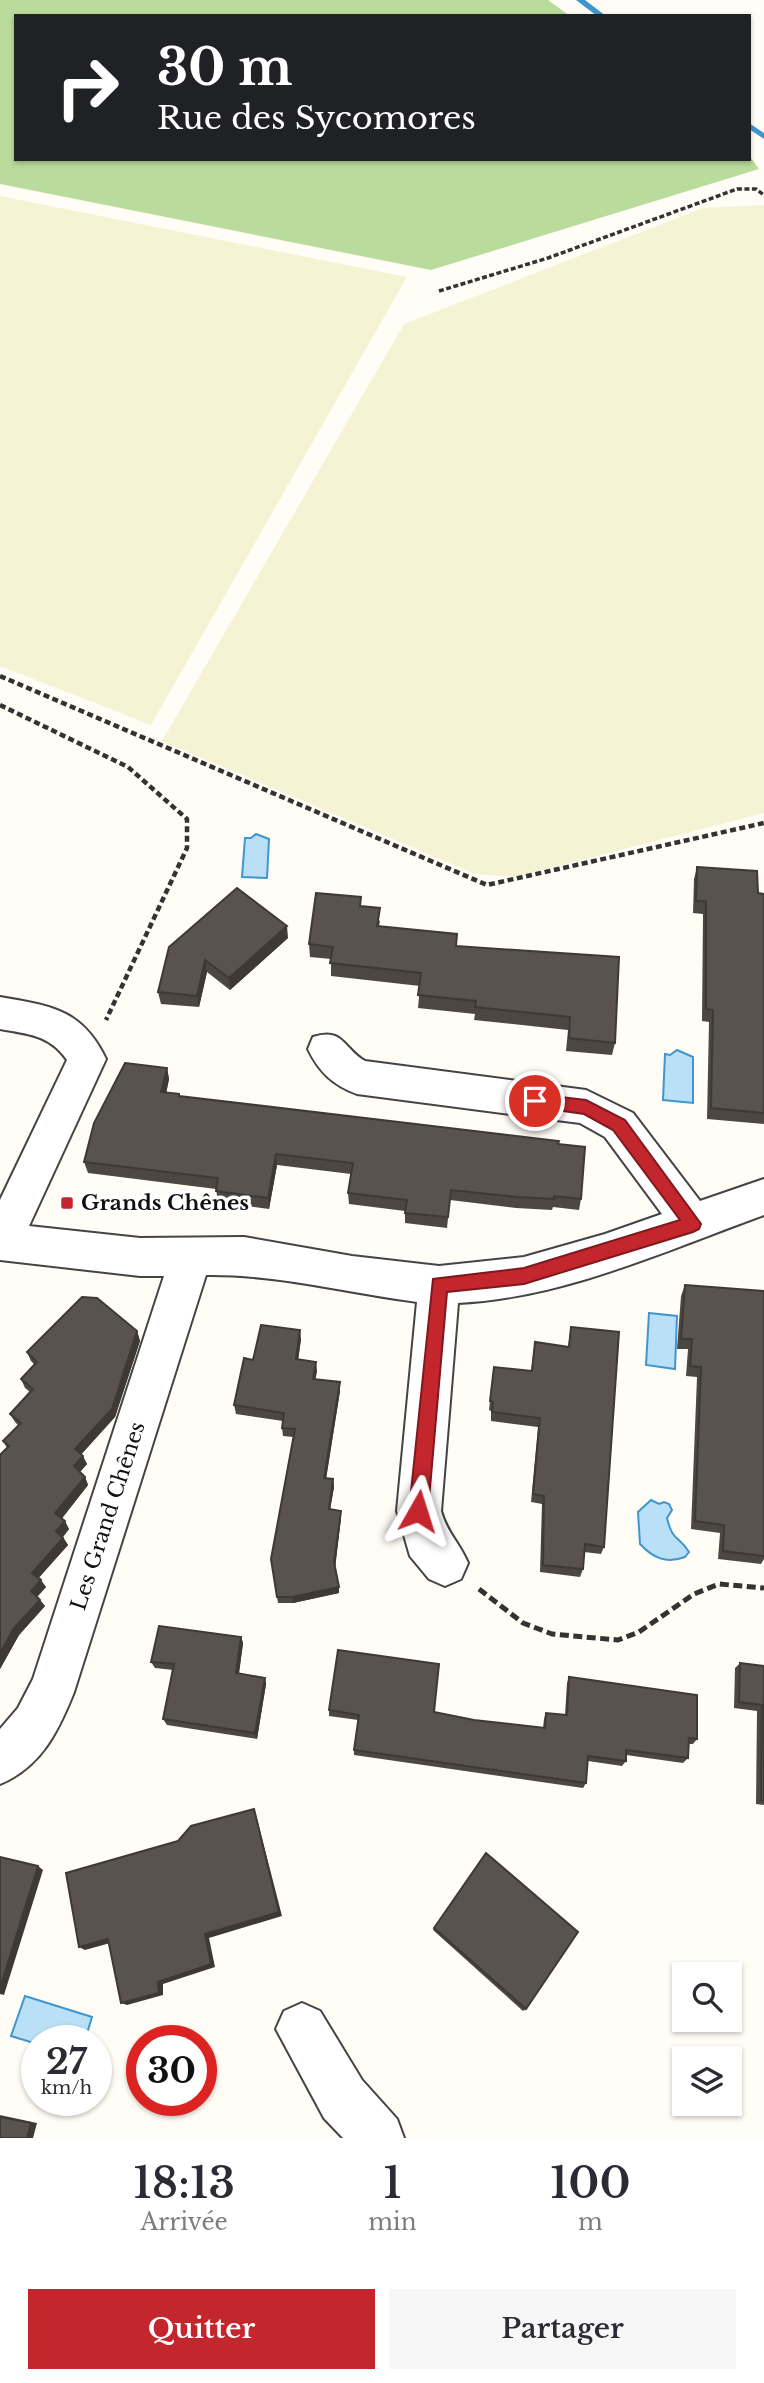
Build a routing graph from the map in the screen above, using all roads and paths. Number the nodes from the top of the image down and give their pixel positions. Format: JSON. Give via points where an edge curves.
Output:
{"nodes":[{"id":1,"x":764,"y":195,"type":"edge"},
{"id":2,"x":439,"y":291,"type":"dead end"},
{"id":3,"x":0,"y":676,"type":"edge"},
{"id":4,"x":0,"y":705,"type":"edge"},
{"id":5,"x":764,"y":823,"type":"edge"},
{"id":6,"x":0,"y":1013,"type":"edge"},
{"id":7,"x":327,"y":1049,"type":"dead end"},
{"id":8,"x":87,"y":1059,"type":"junction"},
{"id":9,"x":764,"y":1197,"type":"edge"},
{"id":10,"x":693,"y":1224,"type":"junction"},
{"id":11,"x":1,"y":1241,"type":"edge"},
{"id":12,"x":191,"y":1256,"type":"junction"},
{"id":13,"x":439,"y":1284,"type":"junction"},
{"id":14,"x":445,"y":1563,"type":"joint"},
{"id":15,"x":764,"y":1588,"type":"edge"},
{"id":16,"x":0,"y":1760,"type":"edge"},
{"id":17,"x":302,"y":2029,"type":"dead end"},
{"id":18,"x":378,"y":2138,"type":"edge"}],
"edges":[{"from":1,"to":2,"type":"path","via":[[756,189],[737,189],[548,258]]},
{"from":3,"to":5,"type":"path","via":[[487,885]]},
{"from":4,"to":8,"type":"path","via":[[128,767],[187,819],[187,848]]},
{"from":6,"to":8,"type":"street","via":[[56,1024],[75,1037]]},
{"from":7,"to":10,"type":"street","via":[[340,1066],[357,1077],[586,1107],[619,1125]]},
{"from":8,"to":11,"type":"street"},
{"from":9,"to":10,"type":"street"},
{"from":10,"to":13,"type":"street","via":[[524,1276]]},
{"from":11,"to":12,"type":"street","via":[[140,1257]]},
{"from":12,"to":13,"type":"street","via":[[244,1256]]},
{"from":12,"to":16,"type":"street","name":"Les Grand Chênes","via":[[56,1679],[24,1742]]},
{"from":13,"to":14,"type":"street","via":[[418,1511],[426,1540]]},
{"from":14,"to":15,"type":"path","via":[[523,1623],[552,1634],[618,1640],[719,1584]]},
{"from":17,"to":18,"type":"street","via":[[343,2099]]}]}
